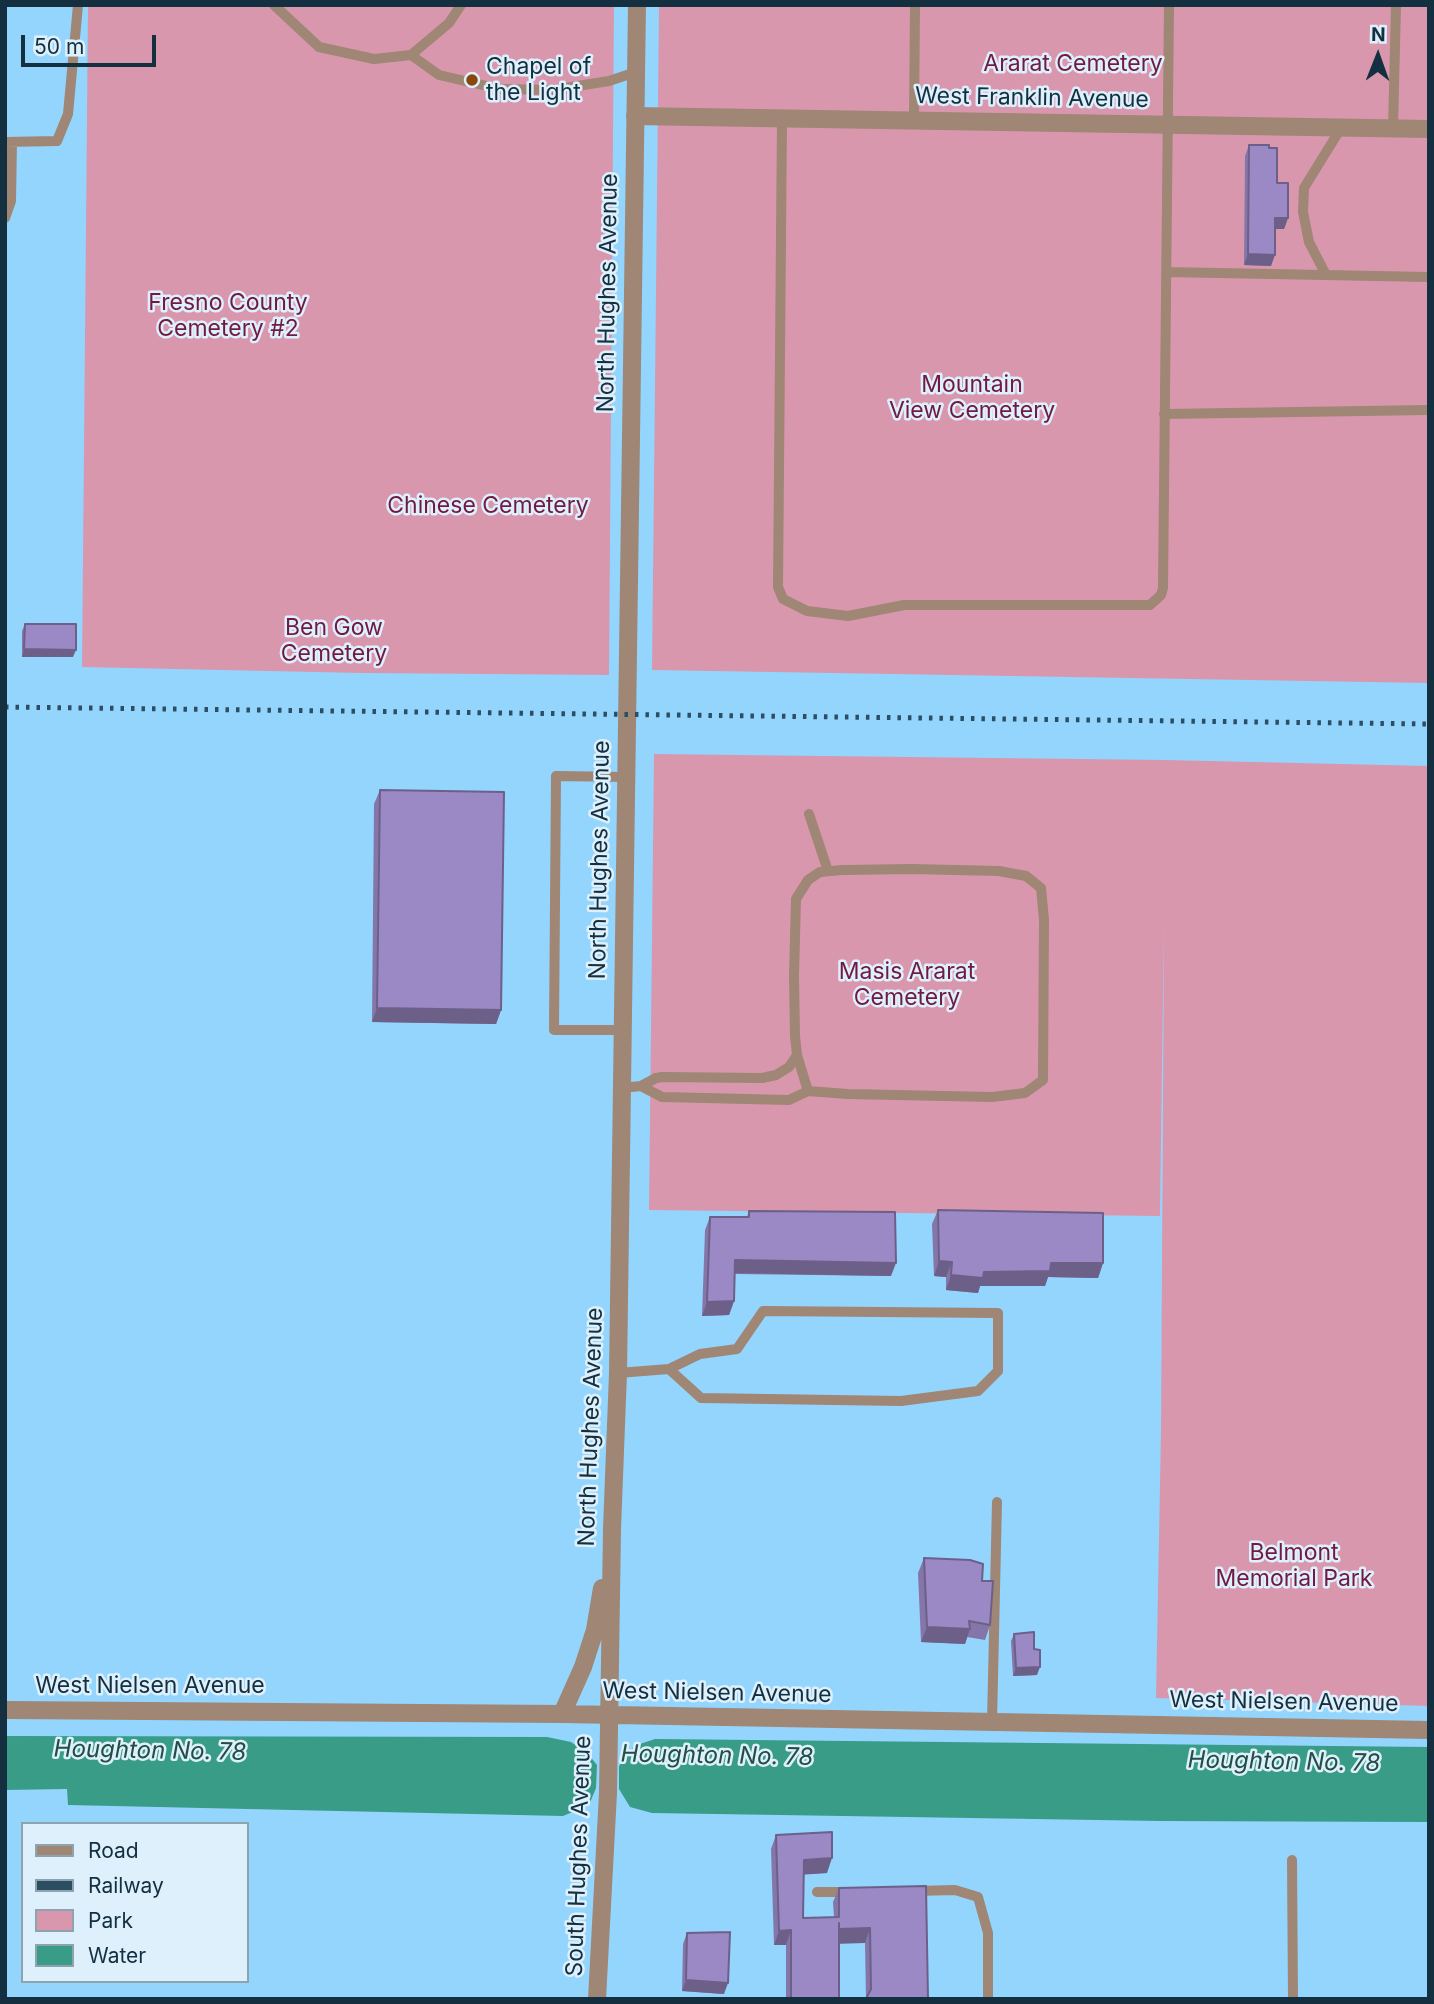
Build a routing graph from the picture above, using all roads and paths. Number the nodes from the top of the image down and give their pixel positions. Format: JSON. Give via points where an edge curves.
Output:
{"nodes":[{"id":1,"x":78,"y":5,"type":"edge"},
{"id":2,"x":274,"y":5,"type":"edge"},
{"id":3,"x":461,"y":5,"type":"edge"},
{"id":4,"x":637,"y":5,"type":"edge"},
{"id":5,"x":915,"y":5,"type":"edge"},
{"id":6,"x":1169,"y":5,"type":"edge"},
{"id":7,"x":1396,"y":5,"type":"edge"},
{"id":8,"x":411,"y":55,"type":"junction"},
{"id":9,"x":636,"y":72,"type":"junction"},
{"id":10,"x":635,"y":117,"type":"junction"},
{"id":11,"x":782,"y":119,"type":"junction"},
{"id":12,"x":914,"y":121,"type":"junction"},
{"id":13,"x":1167,"y":125,"type":"junction"},
{"id":14,"x":1341,"y":128,"type":"junction"},
{"id":15,"x":1393,"y":129,"type":"junction"},
{"id":16,"x":1429,"y":129,"type":"edge"},
{"id":17,"x":9,"y":142,"type":"edge"},
{"id":18,"x":5,"y":218,"type":"edge"},
{"id":19,"x":1166,"y":272,"type":"junction"},
{"id":20,"x":1326,"y":275,"type":"junction"},
{"id":21,"x":1429,"y":277,"type":"edge"},
{"id":22,"x":1429,"y":410,"type":"edge"},
{"id":23,"x":1164,"y":414,"type":"junction"},
{"id":24,"x":626,"y":777,"type":"junction"},
{"id":25,"x":809,"y":814,"type":"dead end"},
{"id":26,"x":828,"y":872,"type":"junction"},
{"id":27,"x":623,"y":1030,"type":"junction"},
{"id":28,"x":797,"y":1055,"type":"junction"},
{"id":29,"x":641,"y":1086,"type":"junction"},
{"id":30,"x":622,"y":1088,"type":"junction"},
{"id":31,"x":808,"y":1091,"type":"junction"},
{"id":32,"x":669,"y":1369,"type":"junction"},
{"id":33,"x":618,"y":1373,"type":"junction"},
{"id":34,"x":997,"y":1502,"type":"dead end"},
{"id":35,"x":612,"y":1529,"type":"junction"},
{"id":36,"x":5,"y":1710,"type":"edge"},
{"id":37,"x":562,"y":1714,"type":"junction"},
{"id":38,"x":609,"y":1715,"type":"junction"},
{"id":39,"x":992,"y":1722,"type":"junction"},
{"id":40,"x":1429,"y":1730,"type":"edge"},
{"id":41,"x":1292,"y":1860,"type":"dead end"},
{"id":42,"x":900,"y":1891,"type":"edge"},
{"id":43,"x":817,"y":1892,"type":"dead end"},
{"id":44,"x":858,"y":1892,"type":"edge"},
{"id":45,"x":597,"y":1999,"type":"edge"},
{"id":46,"x":988,"y":1999,"type":"edge"},
{"id":47,"x":1293,"y":1999,"type":"edge"}],
"edges":[{"from":1,"to":17,"type":"lane","via":[[68,114],[57,141]]},
{"from":2,"to":8,"type":"lane","via":[[319,47],[374,59]]},
{"from":3,"to":8,"type":"lane","via":[[449,23]]},
{"from":4,"to":9,"type":"street","name":"North Hughes Avenue"},
{"from":5,"to":12,"type":"lane"},
{"from":6,"to":13,"type":"lane"},
{"from":7,"to":15,"type":"lane"},
{"from":8,"to":9,"type":"lane","via":[[439,75],[500,89],[552,90]]},
{"from":9,"to":10,"type":"street","name":"North Hughes Avenue"},
{"from":10,"to":11,"type":"street","name":"West Franklin Avenue"},
{"from":10,"to":24,"type":"street","name":"North Hughes Avenue"},
{"from":11,"to":12,"type":"street","name":"West Franklin Avenue"},
{"from":11,"to":23,"type":"lane","via":[[778,587],[783,599],[807,611],[849,616],[904,605],[1150,605],[1163,588]]},
{"from":12,"to":13,"type":"street","name":"West Franklin Avenue"},
{"from":13,"to":14,"type":"street","name":"West Franklin Avenue"},
{"from":13,"to":19,"type":"lane"},
{"from":14,"to":15,"type":"street","name":"West Franklin Avenue"},
{"from":14,"to":20,"type":"lane","via":[[1304,188],[1309,242]]},
{"from":15,"to":16,"type":"street","name":"West Franklin Avenue"},
{"from":17,"to":18,"type":"lane","via":[[11,201]]},
{"from":19,"to":20,"type":"lane"},
{"from":19,"to":23,"type":"lane"},
{"from":20,"to":21,"type":"lane"},
{"from":22,"to":23,"type":"lane"},
{"from":24,"to":27,"type":"street","name":"North Hughes Avenue"},
{"from":24,"to":27,"type":"lane","via":[[556,776],[554,1030]]},
{"from":25,"to":26,"type":"lane"},
{"from":26,"to":28,"type":"lane","via":[[808,880],[796,899]]},
{"from":26,"to":31,"type":"lane","via":[[999,872],[1026,876],[1041,888],[1043,1080],[1025,1093],[992,1097]]},
{"from":27,"to":30,"type":"street","name":"North Hughes Avenue"},
{"from":28,"to":29,"type":"lane","via":[[789,1067],[762,1078],[656,1077]]},
{"from":28,"to":31,"type":"lane"},
{"from":29,"to":30,"type":"lane"},
{"from":29,"to":31,"type":"lane","via":[[662,1097],[789,1100]]},
{"from":30,"to":33,"type":"street","name":"North Hughes Avenue"},
{"from":32,"to":32,"type":"lane","via":[[700,1354],[737,1349],[763,1311],[998,1313],[998,1371],[978,1391],[901,1401],[701,1398]]},
{"from":32,"to":33,"type":"lane"},
{"from":33,"to":35,"type":"street","name":"North Hughes Avenue"},
{"from":34,"to":39,"type":"lane"},
{"from":35,"to":37,"type":"street","via":[[595,1630]]},
{"from":35,"to":38,"type":"street","name":"North Hughes Avenue"},
{"from":36,"to":37,"type":"street","name":"West Nielsen Avenue"},
{"from":37,"to":38,"type":"street","name":"West Nielsen Avenue"},
{"from":38,"to":39,"type":"street","name":"West Nielsen Avenue"},
{"from":38,"to":45,"type":"street","name":"South Hughes Avenue"},
{"from":39,"to":40,"type":"street","name":"West Nielsen Avenue"},
{"from":41,"to":47,"type":"lane"},
{"from":42,"to":46,"type":"lane","via":[[955,1890],[978,1897],[988,1933]]},
{"from":43,"to":44,"type":"lane"}]}
